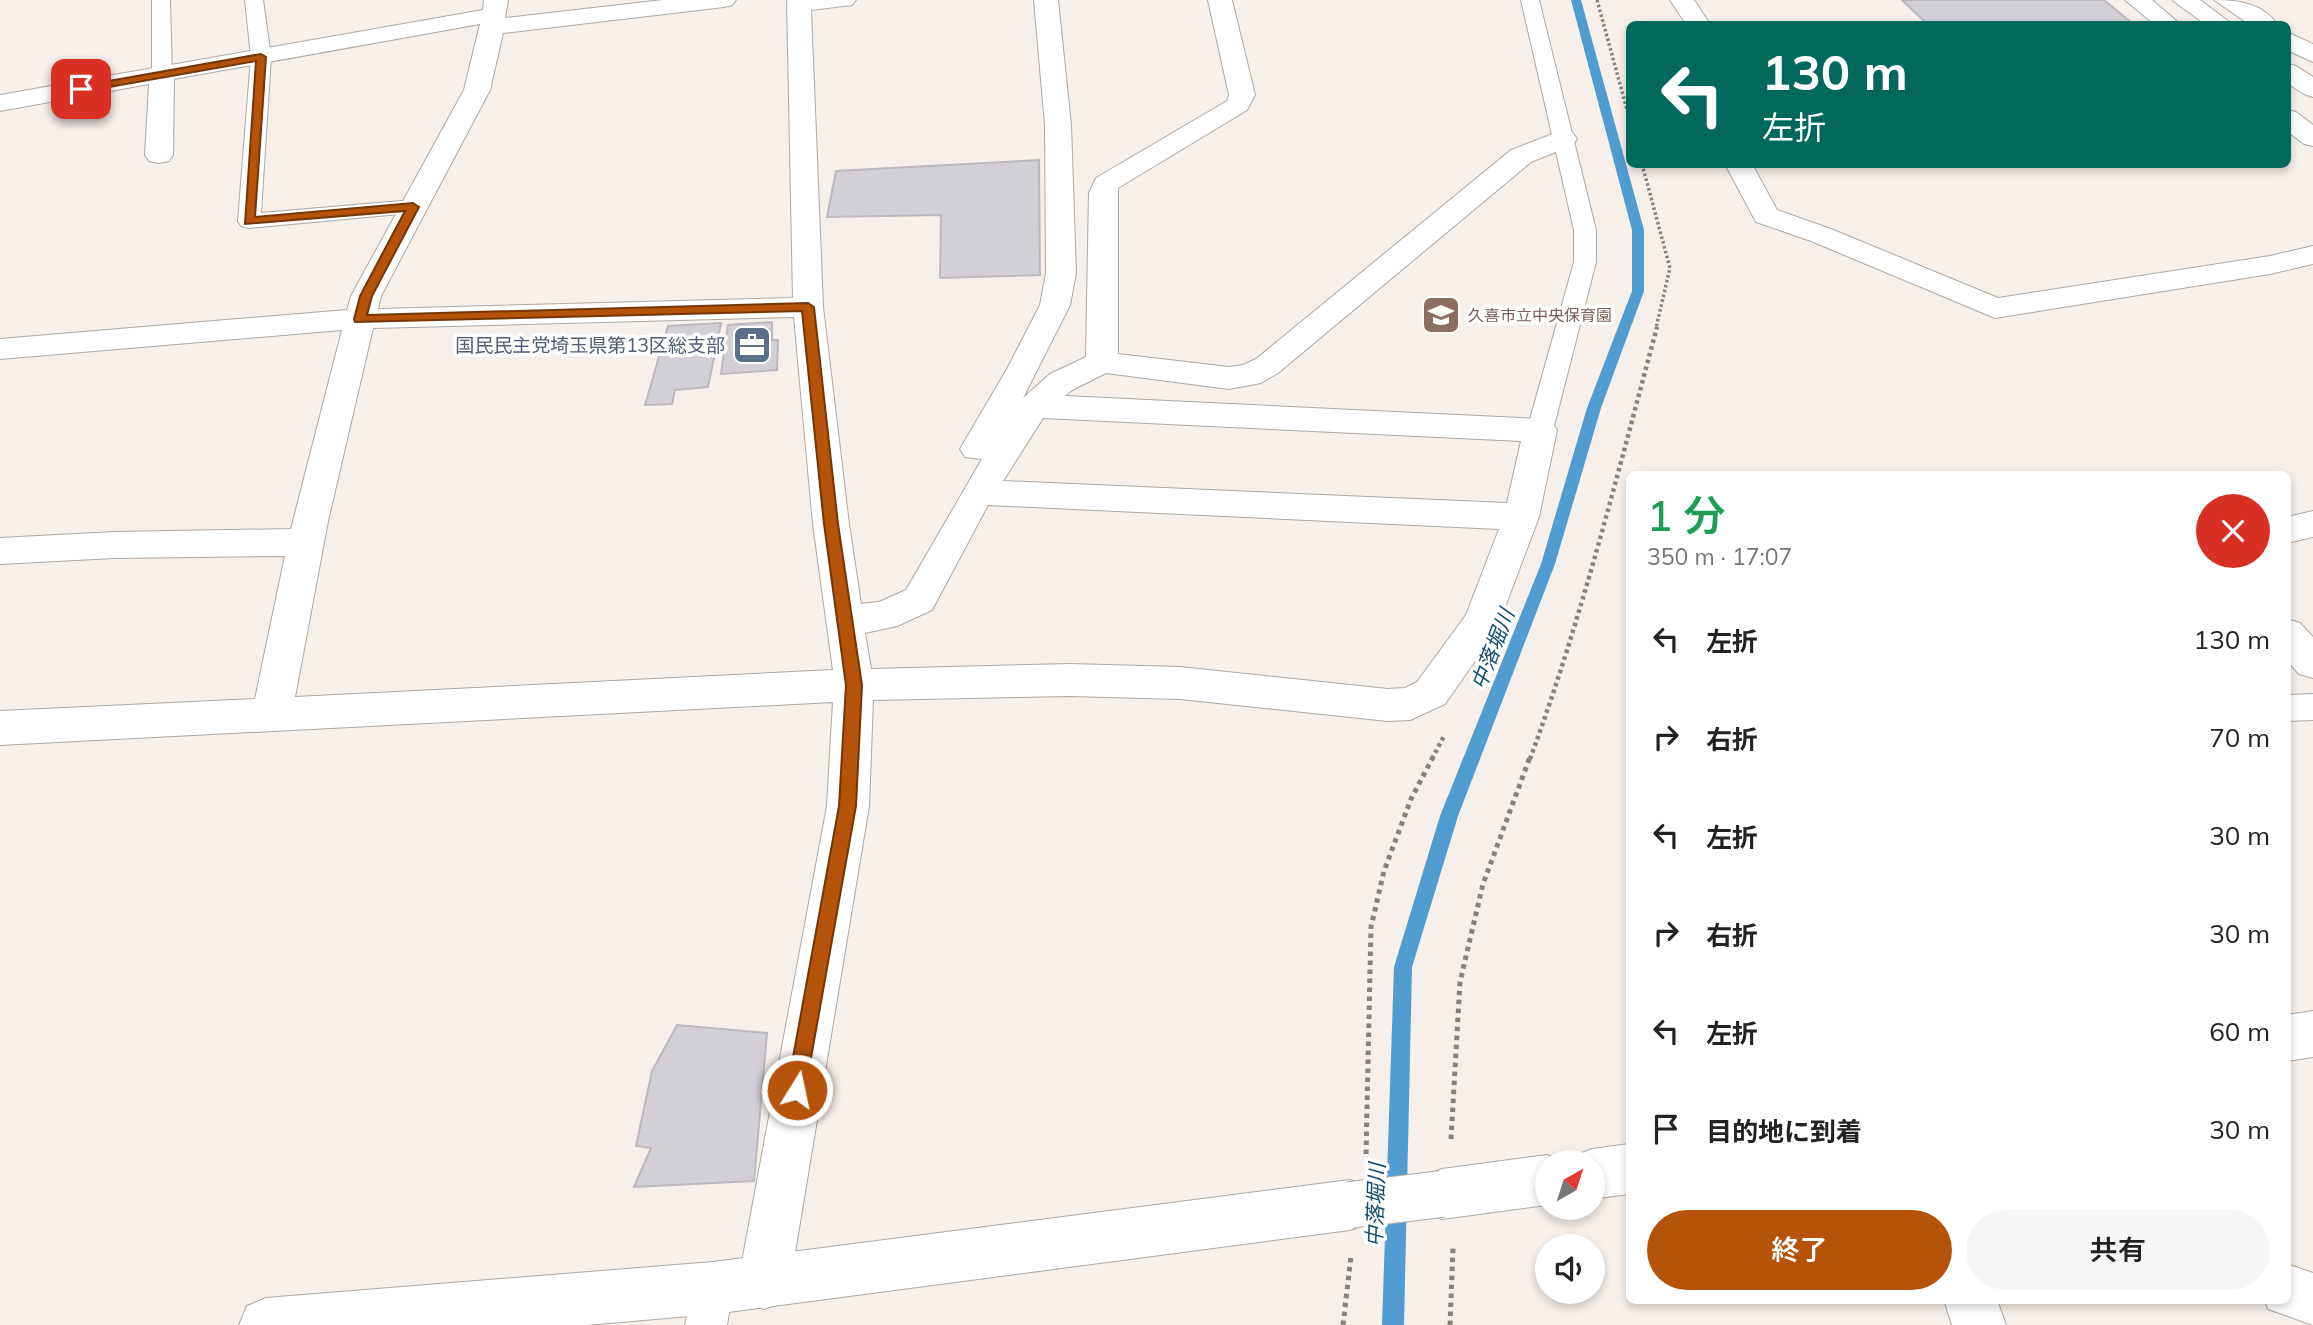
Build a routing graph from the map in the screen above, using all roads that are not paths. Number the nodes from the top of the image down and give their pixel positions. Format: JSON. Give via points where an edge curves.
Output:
{"nodes":[{"id":1,"x":161,"y":0,"type":"edge"},
{"id":2,"x":254,"y":0,"type":"edge"},
{"id":3,"x":724,"y":0,"type":"edge"},
{"id":4,"x":844,"y":0,"type":"edge"},
{"id":5,"x":1045,"y":0,"type":"edge"},
{"id":6,"x":1220,"y":0,"type":"edge"},
{"id":7,"x":1530,"y":0,"type":"edge"},
{"id":8,"x":1682,"y":0,"type":"edge"},
{"id":9,"x":2137,"y":0,"type":"edge"},
{"id":10,"x":2184,"y":0,"type":"edge"},
{"id":11,"x":2226,"y":0,"type":"edge"},
{"id":12,"x":799,"y":2,"type":"edge"},
{"id":13,"x":494,"y":14,"type":"edge"},
{"id":14,"x":1696,"y":21,"type":"edge"},
{"id":15,"x":2164,"y":21,"type":"edge"},
{"id":16,"x":2216,"y":21,"type":"edge"},
{"id":17,"x":2260,"y":21,"type":"edge"},
{"id":18,"x":2291,"y":41,"type":"edge"},
{"id":19,"x":2313,"y":55,"type":"edge"},
{"id":20,"x":261,"y":57,"type":"junction"},
{"id":21,"x":2291,"y":74,"type":"edge"},
{"id":22,"x":162,"y":75,"type":"junction"},
{"id":23,"x":2313,"y":89,"type":"edge"},
{"id":24,"x":0,"y":103,"type":"edge"},
{"id":25,"x":2291,"y":121,"type":"edge"},
{"id":26,"x":2313,"y":138,"type":"edge"},
{"id":27,"x":1564,"y":139,"type":"junction"},
{"id":28,"x":159,"y":156,"type":"dead end"},
{"id":29,"x":1740,"y":168,"type":"edge"},
{"id":30,"x":413,"y":207,"type":"junction"},
{"id":31,"x":2313,"y":255,"type":"edge"},
{"id":32,"x":808,"y":307,"type":"junction"},
{"id":33,"x":360,"y":319,"type":"junction"},
{"id":34,"x":0,"y":349,"type":"edge"},
{"id":35,"x":1102,"y":362,"type":"junction"},
{"id":36,"x":1023,"y":369,"type":"junction"},
{"id":37,"x":1061,"y":382,"type":"junction"},
{"id":38,"x":1034,"y":406,"type":"junction"},
{"id":39,"x":1541,"y":430,"type":"junction"},
{"id":40,"x":978,"y":492,"type":"junction"},
{"id":41,"x":1521,"y":517,"type":"junction"},
{"id":42,"x":2313,"y":524,"type":"edge"},
{"id":43,"x":2291,"y":529,"type":"edge"},
{"id":44,"x":306,"y":542,"type":"junction"},
{"id":45,"x":0,"y":551,"type":"edge"},
{"id":46,"x":884,"y":616,"type":"junction"},
{"id":47,"x":846,"y":621,"type":"junction"},
{"id":48,"x":2291,"y":638,"type":"edge"},
{"id":49,"x":2313,"y":663,"type":"edge"},
{"id":50,"x":854,"y":685,"type":"junction"},
{"id":51,"x":2313,"y":707,"type":"edge"},
{"id":52,"x":2291,"y":708,"type":"edge"},
{"id":53,"x":272,"y":712,"type":"junction"},
{"id":54,"x":0,"y":728,"type":"edge"},
{"id":55,"x":2313,"y":1034,"type":"edge"},
{"id":56,"x":2291,"y":1037,"type":"edge"},
{"id":57,"x":1626,"y":1169,"type":"edge"},
{"id":58,"x":1605,"y":1172,"type":"edge"},
{"id":59,"x":1535,"y":1182,"type":"edge"},
{"id":60,"x":764,"y":1283,"type":"junction"},
{"id":61,"x":2291,"y":1291,"type":"edge"},
{"id":62,"x":2313,"y":1299,"type":"edge"},
{"id":63,"x":1971,"y":1304,"type":"edge"},
{"id":64,"x":709,"y":1307,"type":"edge"},
{"id":65,"x":267,"y":1325,"type":"edge"},
{"id":66,"x":1979,"y":1325,"type":"edge"}],
"edges":[{"from":1,"to":22,"type":"lane"},
{"from":2,"to":20,"type":"lane"},
{"from":3,"to":13,"type":"street"},
{"from":4,"to":12,"type":"street"},
{"from":5,"to":36,"type":"street","via":[[1058,125],[1061,272],[1055,305]]},
{"from":6,"to":35,"type":"street","via":[[1242,95],[1238,105],[1105,184]]},
{"from":7,"to":27,"type":"lane"},
{"from":8,"to":14,"type":"street"},
{"from":9,"to":15,"type":"street"},
{"from":10,"to":16,"type":"street"},
{"from":11,"to":17,"type":"street"},
{"from":12,"to":32,"type":"street"},
{"from":13,"to":20,"type":"street"},
{"from":13,"to":30,"type":"street","via":[[477,90]]},
{"from":18,"to":19,"type":"street"},
{"from":20,"to":22,"type":"street"},
{"from":20,"to":30,"type":"lane","via":[[249,221]]},
{"from":21,"to":23,"type":"street"},
{"from":22,"to":24,"type":"street"},
{"from":22,"to":28,"type":"street"},
{"from":25,"to":26,"type":"street"},
{"from":27,"to":35,"type":"street","via":[[1521,156],[1267,366],[1250,375],[1229,378]]},
{"from":27,"to":39,"type":"lane","via":[[1584,230],[1585,262]]},
{"from":29,"to":31,"type":"street","via":[[1766,216],[1995,308]]},
{"from":30,"to":33,"type":"street","via":[[366,296]]},
{"from":32,"to":33,"type":"street"},
{"from":32,"to":47,"type":"street"},
{"from":33,"to":34,"type":"street"},
{"from":33,"to":44,"type":"street"},
{"from":35,"to":37,"type":"street"},
{"from":36,"to":37,"type":"street"},
{"from":36,"to":46,"type":"street"},
{"from":37,"to":38,"type":"street"},
{"from":38,"to":39,"type":"street"},
{"from":38,"to":40,"type":"street"},
{"from":39,"to":41,"type":"street"},
{"from":40,"to":41,"type":"street"},
{"from":40,"to":46,"type":"street","via":[[919,600]]},
{"from":41,"to":50,"type":"street","via":[[1483,621],[1431,693],[1410,704],[1180,683],[1070,680]]},
{"from":42,"to":43,"type":"street"},
{"from":44,"to":45,"type":"street"},
{"from":44,"to":53,"type":"street"},
{"from":46,"to":47,"type":"street"},
{"from":47,"to":50,"type":"street"},
{"from":48,"to":49,"type":"street"},
{"from":50,"to":53,"type":"street"},
{"from":50,"to":60,"type":"street","via":[[848,806]]},
{"from":51,"to":52,"type":"lane"},
{"from":53,"to":54,"type":"street"},
{"from":55,"to":56,"type":"street"},
{"from":57,"to":58,"type":"street"},
{"from":59,"to":60,"type":"street","bridge":true},
{"from":60,"to":64,"type":"street"},
{"from":61,"to":62,"type":"street"},
{"from":63,"to":66,"type":"street"},
{"from":64,"to":65,"type":"street"}]}
